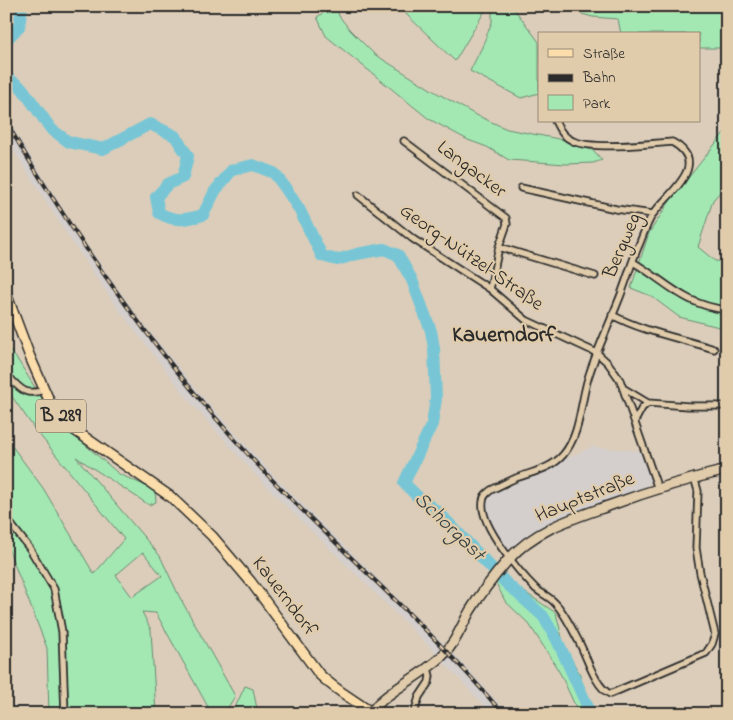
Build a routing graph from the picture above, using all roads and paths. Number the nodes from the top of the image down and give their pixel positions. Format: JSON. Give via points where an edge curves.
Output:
{"nodes":[{"id":1,"x":556,"y":122,"type":"edge"},
{"id":2,"x":404,"y":141,"type":"dead end"},
{"id":3,"x":521,"y":188,"type":"dead end"},
{"id":4,"x":358,"y":195,"type":"dead end"},
{"id":5,"x":653,"y":214,"type":"junction"},
{"id":6,"x":499,"y":247,"type":"junction"},
{"id":7,"x":633,"y":262,"type":"junction"},
{"id":8,"x":595,"y":276,"type":"dead end"},
{"id":9,"x":490,"y":289,"type":"junction"},
{"id":10,"x":6,"y":293,"type":"edge"},
{"id":11,"x":727,"y":310,"type":"edge"},
{"id":12,"x":612,"y":315,"type":"junction"},
{"id":13,"x":714,"y":349,"type":"dead end"},
{"id":14,"x":597,"y":353,"type":"junction"},
{"id":15,"x":6,"y":374,"type":"edge"},
{"id":16,"x":623,"y":388,"type":"junction"},
{"id":17,"x":44,"y":390,"type":"junction"},
{"id":18,"x":648,"y":403,"type":"junction"},
{"id":19,"x":727,"y":406,"type":"edge"},
{"id":20,"x":635,"y":421,"type":"junction"},
{"id":21,"x":727,"y":470,"type":"edge"},
{"id":22,"x":694,"y":477,"type":"junction"},
{"id":23,"x":658,"y":489,"type":"junction"},
{"id":24,"x":6,"y":518,"type":"edge"},
{"id":25,"x":506,"y":562,"type":"junction"},
{"id":26,"x":428,"y":669,"type":"junction"},
{"id":27,"x":373,"y":713,"type":"edge"},
{"id":28,"x":65,"y":714,"type":"edge"},
{"id":29,"x":414,"y":714,"type":"edge"}],
"edges":[{"from":1,"to":5,"type":"street","name":"Bergweg","via":[[562,134],[584,145],[672,142],[678,146],[689,162],[684,178]]},
{"from":2,"to":6,"type":"street","name":"Langacker","via":[[506,218]]},
{"from":3,"to":5,"type":"street"},
{"from":4,"to":9,"type":"street","name":"Georg-Nützel-Straße","via":[[413,239]]},
{"from":5,"to":7,"type":"street","name":"Bergweg"},
{"from":6,"to":8,"type":"street"},
{"from":6,"to":9,"type":"street","name":"Langacker"},
{"from":7,"to":11,"type":"street","via":[[686,299],[709,308]]},
{"from":7,"to":12,"type":"street","name":"Bergweg"},
{"from":9,"to":14,"type":"street","name":"Georg-Nützel-Straße","via":[[526,320]]},
{"from":10,"to":17,"type":"main road","number":"B 289"},
{"from":12,"to":13,"type":"street","via":[[664,336]]},
{"from":12,"to":14,"type":"street","name":"Bergweg"},
{"from":14,"to":16,"type":"street","via":[[608,363]]},
{"from":14,"to":25,"type":"street","name":"Bergweg","via":[[572,440],[563,455],[552,464],[492,490],[482,502]]},
{"from":15,"to":17,"type":"street","via":[[28,392]]},
{"from":16,"to":18,"type":"street"},
{"from":16,"to":20,"type":"street"},
{"from":17,"to":27,"type":"main road","name":"Kauerndorf","number":"B 289","via":[[52,407],[73,429],[171,496],[212,536],[319,674],[342,695]]},
{"from":18,"to":19,"type":"street"},
{"from":18,"to":20,"type":"street"},
{"from":20,"to":23,"type":"street"},
{"from":21,"to":22,"type":"main road","name":"Hauptstraße"},
{"from":22,"to":23,"type":"main road","name":"Hauptstraße"},
{"from":22,"to":25,"type":"street","via":[[698,491],[696,548],[715,634],[706,653],[610,694],[605,692],[554,602]]},
{"from":23,"to":25,"type":"main road","name":"Hauptstraße","via":[[564,521],[532,538]]},
{"from":24,"to":28,"type":"street","via":[[30,549],[54,589],[62,632]]},
{"from":25,"to":26,"type":"main road","name":"Hauptstraße","via":[[471,610],[450,647]]},
{"from":26,"to":27,"type":"main road","name":"Hauptstraße","via":[[379,703]]},
{"from":26,"to":29,"type":"street","via":[[429,682],[419,697]]}]}
